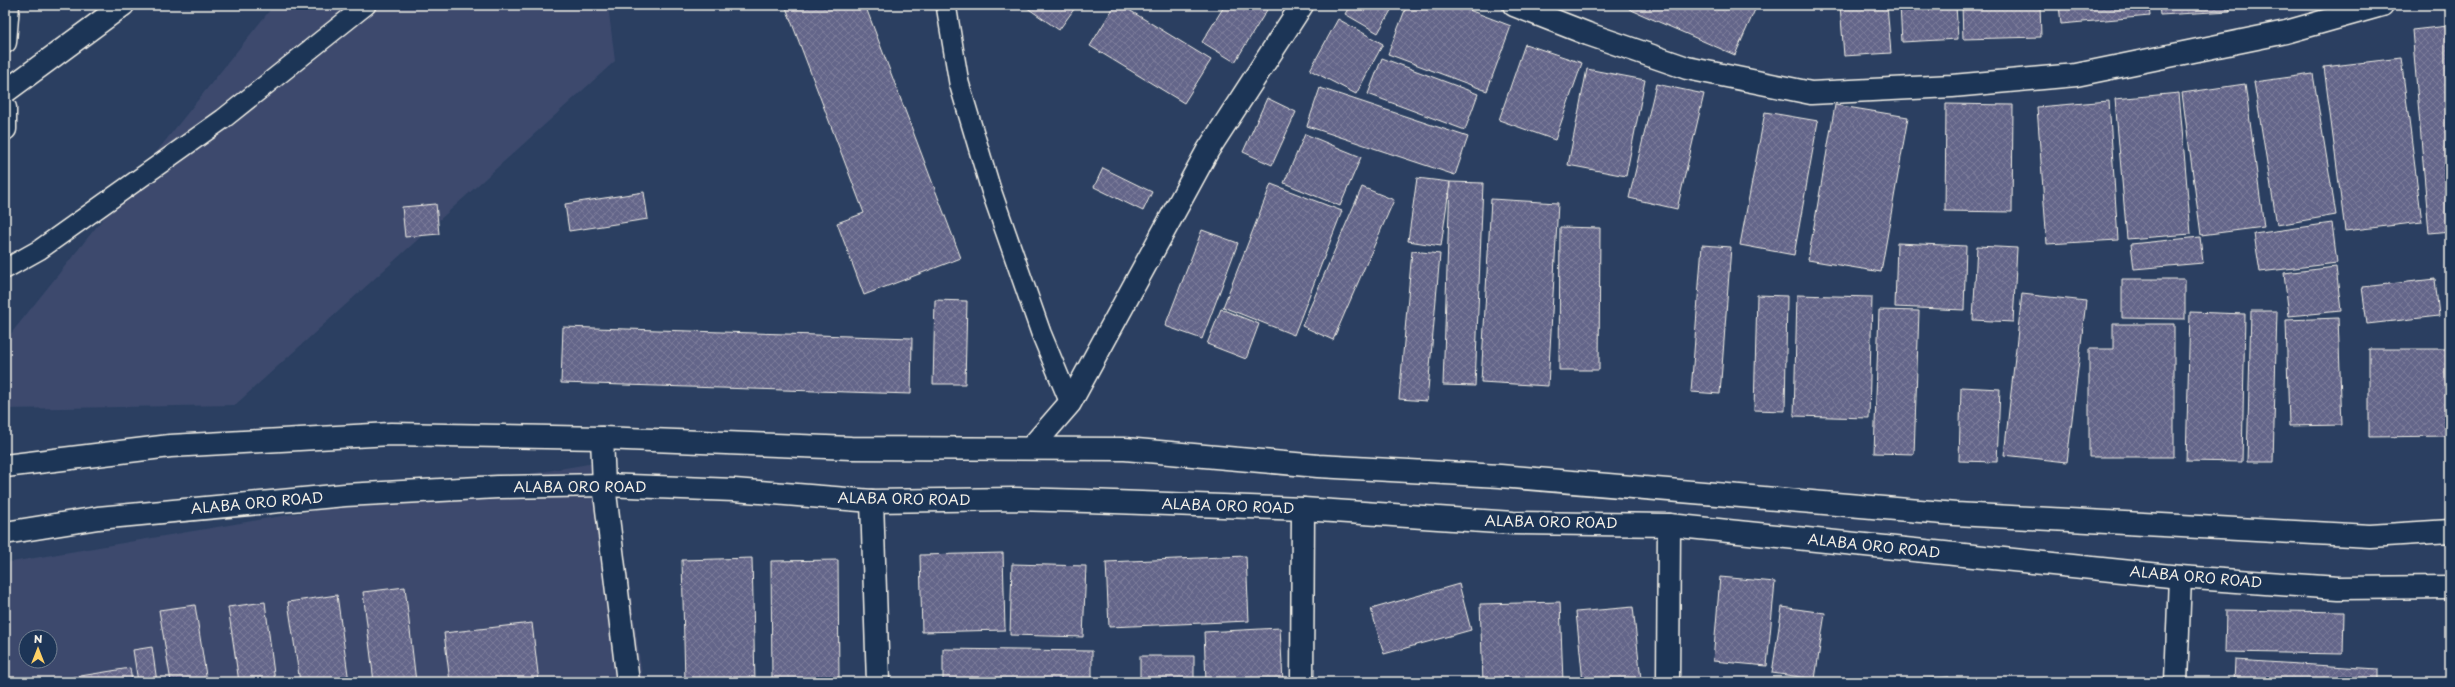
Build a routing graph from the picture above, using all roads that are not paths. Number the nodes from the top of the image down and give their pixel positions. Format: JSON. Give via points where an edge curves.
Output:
{"nodes":[{"id":1,"x":8,"y":5,"type":"edge"},
{"id":2,"x":123,"y":5,"type":"edge"},
{"id":3,"x":366,"y":5,"type":"edge"},
{"id":4,"x":946,"y":5,"type":"edge"},
{"id":5,"x":1302,"y":5,"type":"edge"},
{"id":6,"x":1514,"y":5,"type":"edge"},
{"id":7,"x":2382,"y":5,"type":"edge"},
{"id":8,"x":5,"y":42,"type":"edge"},
{"id":9,"x":5,"y":92,"type":"edge"},
{"id":10,"x":5,"y":108,"type":"edge"},
{"id":11,"x":5,"y":128,"type":"edge"},
{"id":12,"x":5,"y":269,"type":"edge"},
{"id":13,"x":1070,"y":403,"type":"junction"},
{"id":14,"x":602,"y":438,"type":"junction"},
{"id":15,"x":1031,"y":448,"type":"junction"},
{"id":16,"x":5,"y":466,"type":"edge"},
{"id":17,"x":604,"y":485,"type":"junction"},
{"id":18,"x":872,"y":501,"type":"junction"},
{"id":19,"x":1303,"y":510,"type":"junction"},
{"id":20,"x":1669,"y":525,"type":"junction"},
{"id":21,"x":2450,"y":531,"type":"edge"},
{"id":22,"x":5,"y":534,"type":"edge"},
{"id":23,"x":2180,"y":578,"type":"junction"},
{"id":24,"x":2450,"y":587,"type":"edge"},
{"id":25,"x":628,"y":682,"type":"edge"},
{"id":26,"x":878,"y":682,"type":"edge"},
{"id":27,"x":1302,"y":682,"type":"edge"},
{"id":28,"x":1668,"y":682,"type":"edge"},
{"id":29,"x":2176,"y":682,"type":"edge"}],
"edges":[{"from":1,"to":8,"type":"main road"},
{"from":2,"to":9,"type":"main road"},
{"from":3,"to":12,"type":"lane","via":[[223,119],[39,250]]},
{"from":4,"to":13,"type":"lane","via":[[959,83],[991,190],[1041,333]]},
{"from":5,"to":13,"type":"main road","via":[[1208,150]]},
{"from":6,"to":7,"type":"main road","via":[[1687,68],[1811,93],[1952,86],[2076,75],[2286,32]]},
{"from":10,"to":11,"type":"main road"},
{"from":13,"to":15,"type":"main road"},
{"from":14,"to":15,"type":"main road","via":[[851,448]]},
{"from":14,"to":16,"type":"main road","via":[[391,434],[277,439],[170,446]]},
{"from":14,"to":17,"type":"main road"},
{"from":15,"to":21,"type":"main road","via":[[1125,449],[1318,466],[1500,476],[1964,514],[2370,536]]},
{"from":17,"to":18,"type":"main road","name":"ALABA ORO ROAD","via":[[734,490]]},
{"from":17,"to":22,"type":"main road","name":"ALABA ORO ROAD","via":[[498,487],[345,495],[98,518]]},
{"from":17,"to":25,"type":"main road"},
{"from":18,"to":19,"type":"main road","name":"ALABA ORO ROAD","via":[[1015,499]]},
{"from":18,"to":26,"type":"main road"},
{"from":19,"to":20,"type":"main road","name":"ALABA ORO ROAD","via":[[1513,523]]},
{"from":19,"to":27,"type":"main road"},
{"from":20,"to":23,"type":"main road","name":"ALABA ORO ROAD"},
{"from":20,"to":28,"type":"main road"},
{"from":23,"to":24,"type":"main road","name":"ALABA ORO ROAD","via":[[2338,588]]},
{"from":23,"to":29,"type":"main road"}]}
